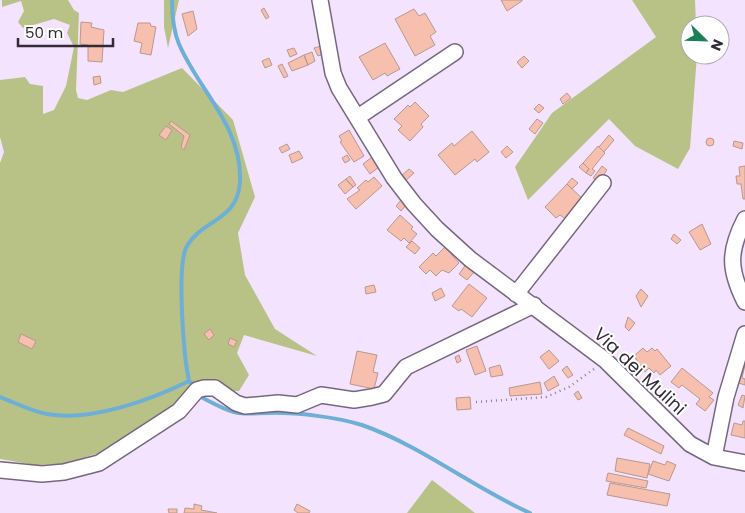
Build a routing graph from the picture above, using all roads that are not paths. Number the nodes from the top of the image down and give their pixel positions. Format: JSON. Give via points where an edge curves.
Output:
{"nodes":[{"id":1,"x":320,"y":0,"type":"edge"},
{"id":2,"x":455,"y":52,"type":"dead end"},
{"id":3,"x":358,"y":118,"type":"junction"},
{"id":4,"x":603,"y":183,"type":"dead end"},
{"id":5,"x":745,"y":220,"type":"edge"},
{"id":6,"x":516,"y":294,"type":"junction"},
{"id":7,"x":745,"y":302,"type":"edge"},
{"id":8,"x":534,"y":305,"type":"junction"},
{"id":9,"x":745,"y":334,"type":"edge"},
{"id":10,"x":714,"y":457,"type":"junction"},
{"id":11,"x":745,"y":463,"type":"edge"},
{"id":12,"x":0,"y":470,"type":"edge"}],
"edges":[{"from":1,"to":3,"type":"street","name":"Via dei Mulini","via":[[333,73]]},
{"from":2,"to":3,"type":"street"},
{"from":3,"to":6,"type":"street","name":"Via dei Mulini","via":[[394,178],[414,204],[470,259]]},
{"from":4,"to":6,"type":"street"},
{"from":5,"to":7,"type":"street","via":[[731,265],[734,282]]},
{"from":6,"to":8,"type":"street","name":"Via dei Mulini"},
{"from":8,"to":10,"type":"street","name":"Via dei Mulini","via":[[605,360],[690,444]]},
{"from":8,"to":12,"type":"street","via":[[406,366],[384,394],[378,396],[354,400],[321,395],[297,405],[245,406],[215,388],[204,388],[197,390],[179,411],[99,463],[42,474]]},
{"from":9,"to":10,"type":"street","via":[[726,397]]},
{"from":10,"to":11,"type":"street","name":"Via dei Mulini"}]}
